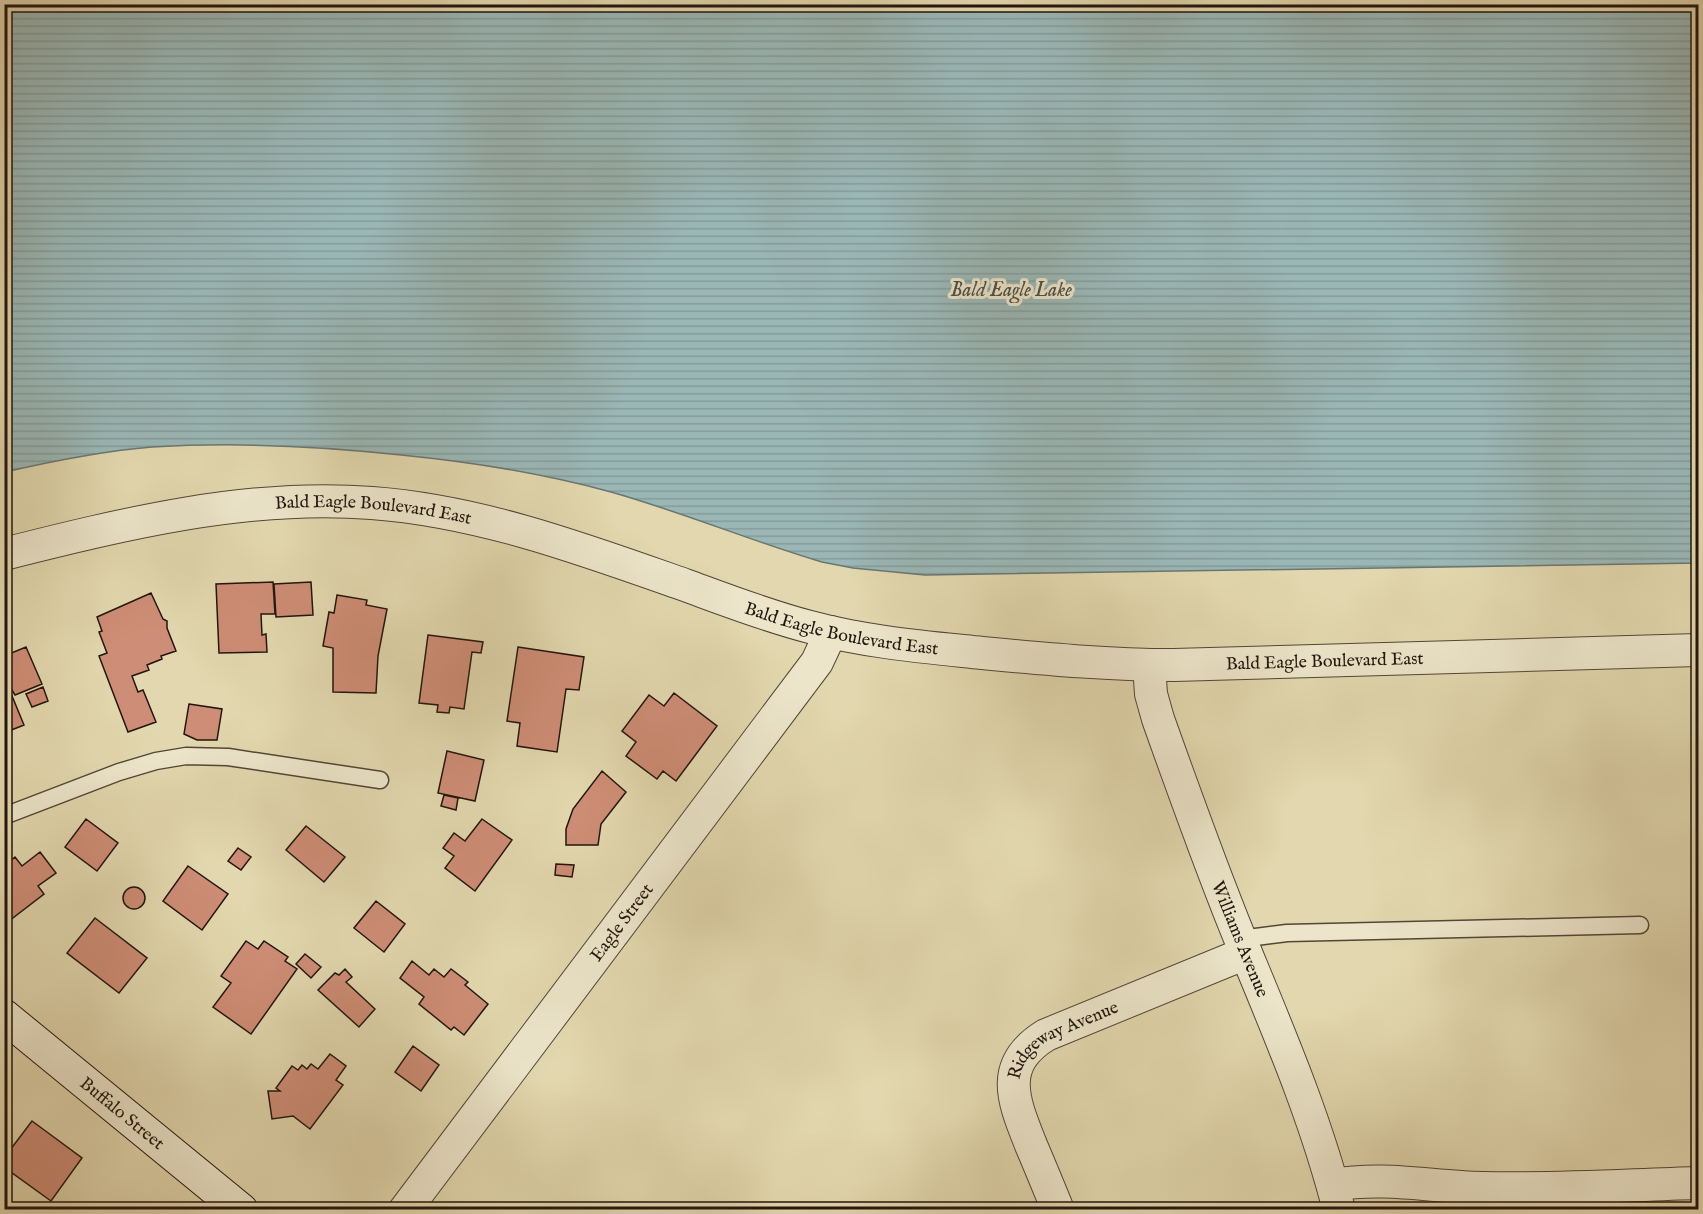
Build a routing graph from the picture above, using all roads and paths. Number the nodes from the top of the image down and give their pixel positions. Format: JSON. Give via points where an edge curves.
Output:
{"nodes":[{"id":1,"x":4,"y":554,"type":"edge"},
{"id":2,"x":831,"y":632,"type":"junction"},
{"id":3,"x":1698,"y":650,"type":"edge"},
{"id":4,"x":1149,"y":665,"type":"junction"},
{"id":5,"x":380,"y":780,"type":"dead end"},
{"id":6,"x":4,"y":816,"type":"edge"},
{"id":7,"x":1640,"y":925,"type":"dead end"},
{"id":8,"x":1243,"y":946,"type":"junction"},
{"id":9,"x":4,"y":1016,"type":"edge"},
{"id":10,"x":1698,"y":1183,"type":"edge"},
{"id":11,"x":1336,"y":1197,"type":"edge"},
{"id":12,"x":1468,"y":1198,"type":"edge"},
{"id":13,"x":241,"y":1209,"type":"edge"},
{"id":14,"x":405,"y":1209,"type":"edge"},
{"id":15,"x":1058,"y":1209,"type":"edge"}],
"edges":[{"from":1,"to":2,"type":"street","name":"Bald Eagle Boulevard East","via":[[201,512],[299,502],[374,503],[453,514],[533,534]]},
{"from":2,"to":4,"type":"street","name":"Bald Eagle Boulevard East","via":[[950,650]]},
{"from":2,"to":14,"type":"street","name":"Eagle Street","via":[[817,662]]},
{"from":3,"to":4,"type":"street","name":"Bald Eagle Boulevard East"},
{"from":4,"to":8,"type":"street","name":"Williams Avenue","via":[[1155,710]]},
{"from":5,"to":6,"type":"lane","via":[[228,757],[186,756],[111,775]]},
{"from":7,"to":8,"type":"lane","via":[[1287,933]]},
{"from":8,"to":11,"type":"street","name":"Williams Avenue","via":[[1303,1095]]},
{"from":8,"to":15,"type":"street","name":"Ridgeway Avenue","via":[[1046,1035],[1022,1057],[1014,1074],[1014,1100]]},
{"from":9,"to":13,"type":"street","name":"Buffalo Street"},
{"from":10,"to":12,"type":"street","via":[[1540,1188]]},
{"from":11,"to":12,"type":"street","via":[[1361,1180],[1388,1180]]}]}
